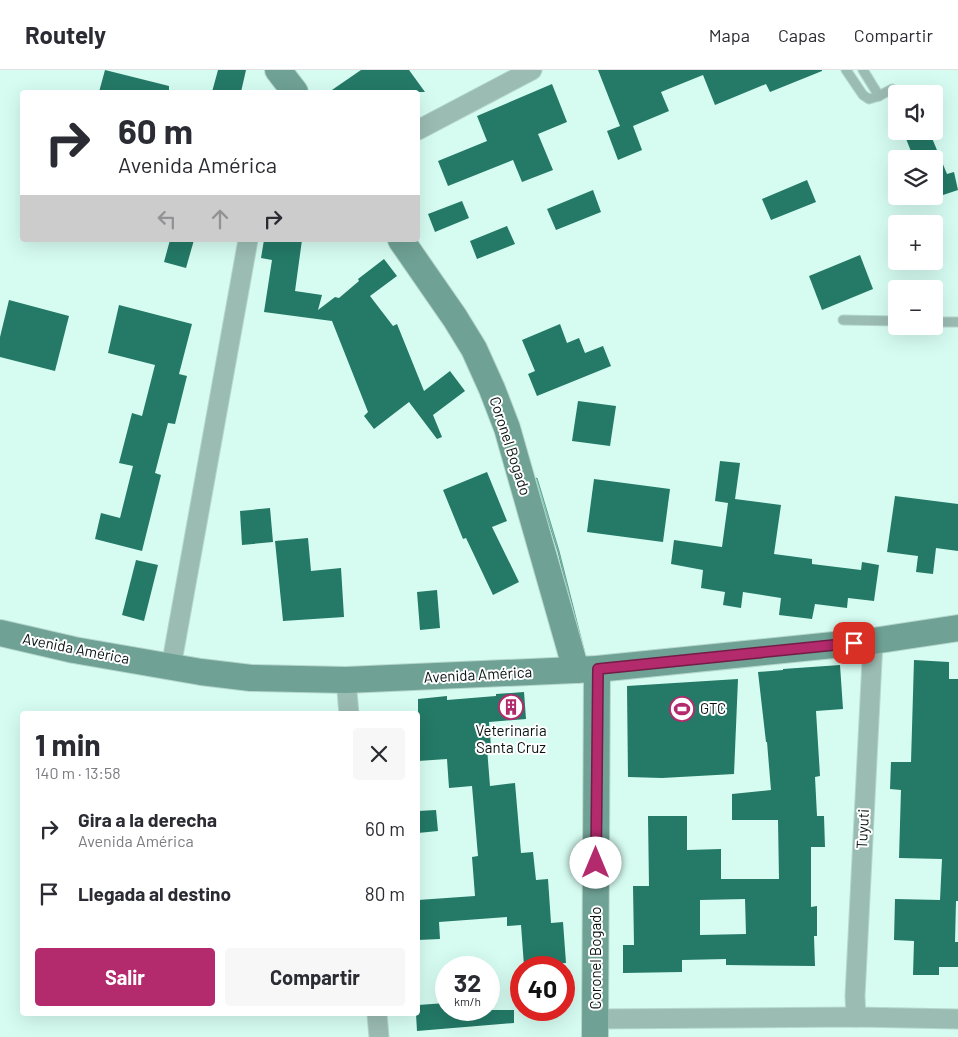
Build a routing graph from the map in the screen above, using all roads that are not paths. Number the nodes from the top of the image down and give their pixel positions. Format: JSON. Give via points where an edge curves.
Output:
{"nodes":[{"id":1,"x":532,"y":70,"type":"edge"},
{"id":2,"x":846,"y":70,"type":"edge"},
{"id":3,"x":863,"y":70,"type":"edge"},
{"id":4,"x":277,"y":78,"type":"edge"},
{"id":5,"x":292,"y":90,"type":"edge"},
{"id":6,"x":888,"y":91,"type":"edge"},
{"id":7,"x":879,"y":96,"type":"junction"},
{"id":8,"x":420,"y":129,"type":"edge"},
{"id":9,"x":248,"y":242,"type":"edge"},
{"id":10,"x":403,"y":242,"type":"edge"},
{"id":11,"x":843,"y":320,"type":"dead end"},
{"id":12,"x":888,"y":321,"type":"edge"},
{"id":13,"x":943,"y":322,"type":"edge"},
{"id":14,"x":958,"y":322,"type":"edge"},
{"id":15,"x":958,"y":628,"type":"edge"},
{"id":16,"x":0,"y":633,"type":"edge"},
{"id":17,"x":873,"y":641,"type":"junction"},
{"id":18,"x":171,"y":667,"type":"junction"},
{"id":19,"x":587,"y":669,"type":"junction"},
{"id":20,"x":346,"y":680,"type":"junction"},
{"id":21,"x":349,"y":711,"type":"edge"},
{"id":22,"x":377,"y":1016,"type":"edge"},
{"id":23,"x":856,"y":1017,"type":"junction"},
{"id":24,"x":958,"y":1018,"type":"edge"},
{"id":25,"x":595,"y":1028,"type":"edge"},
{"id":26,"x":913,"y":1028,"type":"edge"},
{"id":27,"x":379,"y":1037,"type":"edge"}],
"edges":[{"from":1,"to":8,"type":"street"},
{"from":2,"to":7,"type":"lane","via":[[863,95],[869,99]]},
{"from":3,"to":7,"type":"lane"},
{"from":4,"to":5,"type":"main road"},
{"from":6,"to":7,"type":"lane"},
{"from":9,"to":18,"type":"street"},
{"from":10,"to":19,"type":"main road","name":"Coronel Bogado","via":[[474,349],[492,389]]},
{"from":11,"to":12,"type":"lane"},
{"from":13,"to":14,"type":"lane"},
{"from":15,"to":17,"type":"main road","name":"Avenida América"},
{"from":16,"to":18,"type":"main road","name":"Avenida América"},
{"from":17,"to":19,"type":"main road","name":"Avenida América"},
{"from":17,"to":23,"type":"street","name":"Tuyuti"},
{"from":18,"to":20,"type":"main road","name":"Avenida América","via":[[251,678]]},
{"from":19,"to":20,"type":"main road","name":"Avenida América"},
{"from":19,"to":25,"type":"main road","name":"Coronel Bogado"},
{"from":20,"to":21,"type":"street"},
{"from":22,"to":27,"type":"street"},
{"from":23,"to":25,"type":"street"},
{"from":23,"to":26,"type":"street"},
{"from":24,"to":26,"type":"street"}]}
